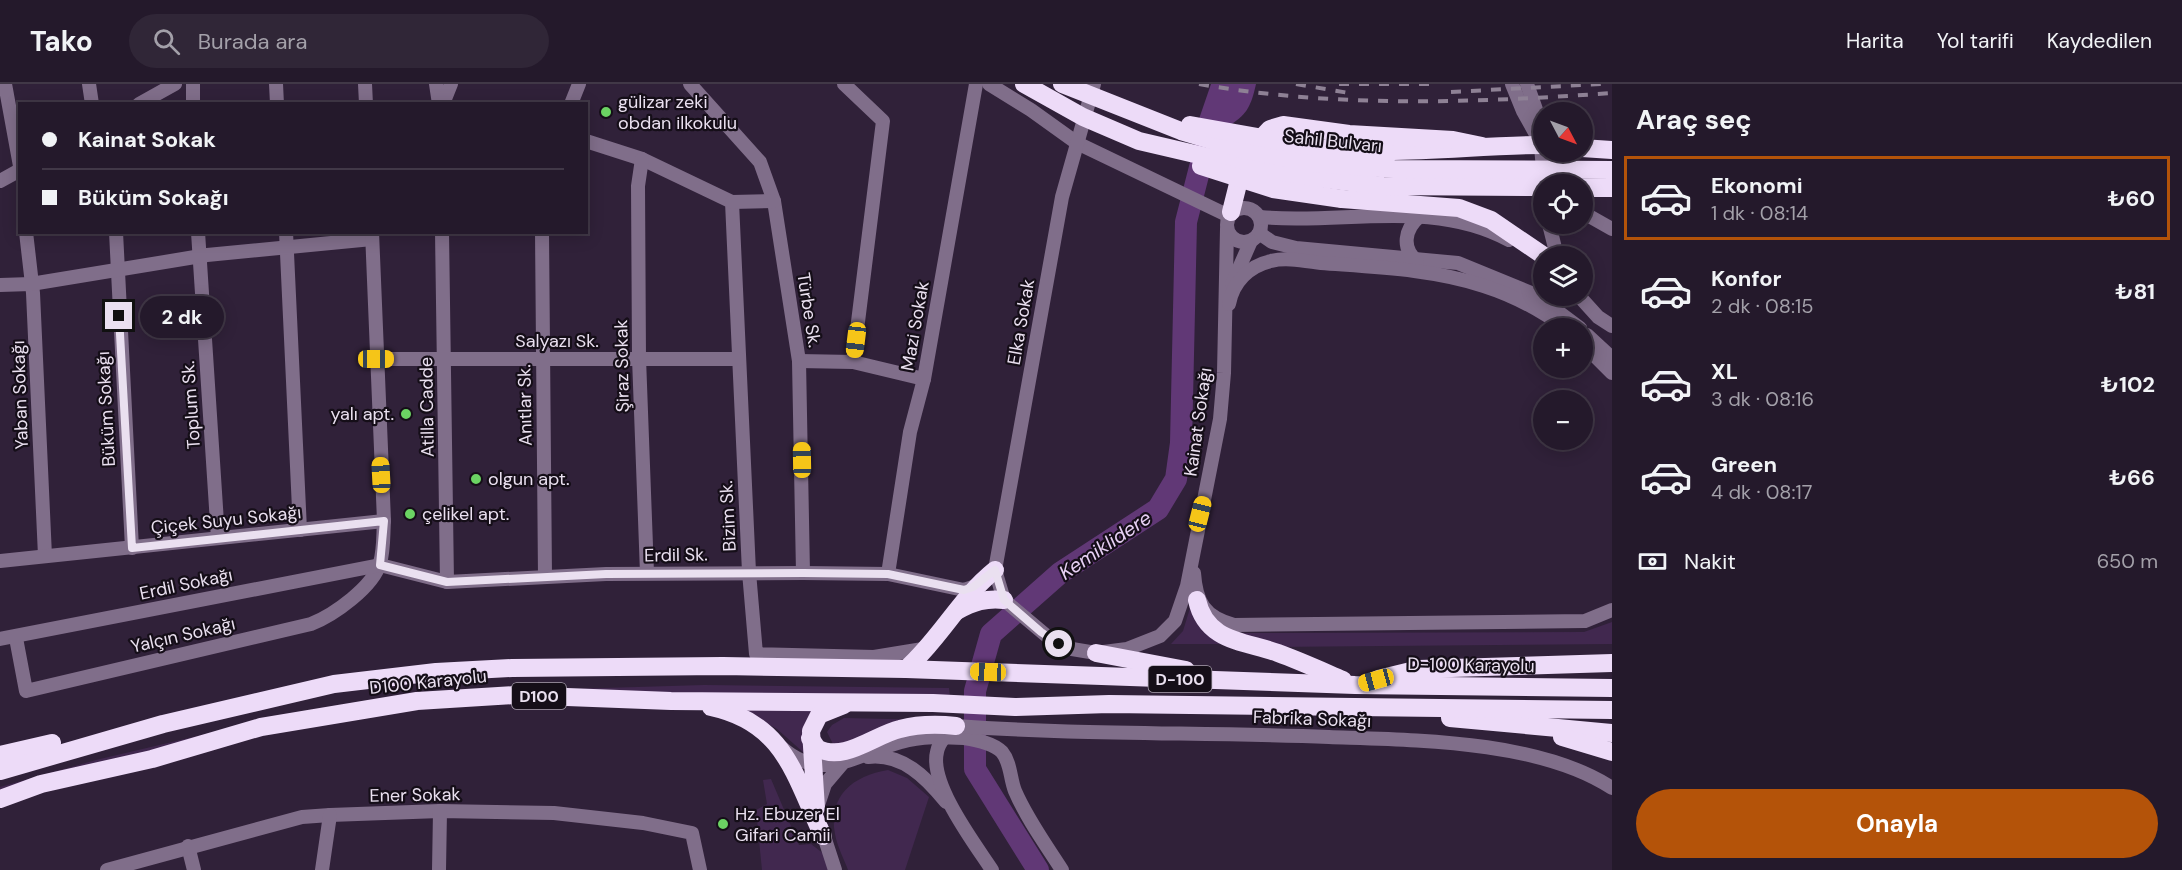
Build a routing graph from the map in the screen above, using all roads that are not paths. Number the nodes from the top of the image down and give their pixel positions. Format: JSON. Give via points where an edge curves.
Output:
{"nodes":[{"id":1,"x":5,"y":84,"type":"edge"},
{"id":2,"x":89,"y":84,"type":"edge"},
{"id":3,"x":175,"y":84,"type":"edge"},
{"id":4,"x":193,"y":84,"type":"edge"},
{"id":5,"x":276,"y":84,"type":"edge"},
{"id":6,"x":365,"y":84,"type":"edge"},
{"id":7,"x":436,"y":84,"type":"edge"},
{"id":8,"x":451,"y":84,"type":"edge"},
{"id":9,"x":579,"y":84,"type":"edge"},
{"id":10,"x":690,"y":84,"type":"edge"},
{"id":11,"x":844,"y":84,"type":"edge"},
{"id":12,"x":976,"y":84,"type":"edge"},
{"id":13,"x":989,"y":84,"type":"edge"},
{"id":14,"x":1024,"y":84,"type":"edge"},
{"id":15,"x":1062,"y":84,"type":"edge"},
{"id":16,"x":1094,"y":84,"type":"edge"},
{"id":17,"x":1512,"y":84,"type":"edge"},
{"id":18,"x":1527,"y":84,"type":"edge"},
{"id":19,"x":92,"y":102,"type":"edge"},
{"id":20,"x":144,"y":102,"type":"edge"},
{"id":21,"x":194,"y":102,"type":"edge"},
{"id":22,"x":277,"y":102,"type":"edge"},
{"id":23,"x":366,"y":102,"type":"edge"},
{"id":24,"x":438,"y":102,"type":"edge"},
{"id":25,"x":444,"y":102,"type":"edge"},
{"id":26,"x":572,"y":102,"type":"edge"},
{"id":27,"x":1534,"y":102,"type":"edge"},
{"id":28,"x":1149,"y":119,"type":"junction"},
{"id":29,"x":1533,"y":131,"type":"edge"},
{"id":30,"x":1139,"y":141,"type":"junction"},
{"id":31,"x":588,"y":142,"type":"edge"},
{"id":32,"x":1077,"y":143,"type":"junction"},
{"id":33,"x":1482,"y":146,"type":"junction"},
{"id":34,"x":1593,"y":149,"type":"edge"},
{"id":35,"x":1533,"y":150,"type":"edge"},
{"id":36,"x":1612,"y":150,"type":"edge"},
{"id":37,"x":18,"y":157,"type":"edge"},
{"id":38,"x":642,"y":159,"type":"junction"},
{"id":39,"x":18,"y":169,"type":"edge"},
{"id":40,"x":1612,"y":170,"type":"edge"},
{"id":41,"x":0,"y":181,"type":"edge"},
{"id":42,"x":1533,"y":186,"type":"edge"},
{"id":43,"x":1593,"y":188,"type":"edge"},
{"id":44,"x":1612,"y":188,"type":"edge"},
{"id":45,"x":774,"y":201,"type":"junction"},
{"id":46,"x":732,"y":202,"type":"junction"},
{"id":47,"x":1226,"y":216,"type":"junction"},
{"id":48,"x":1260,"y":217,"type":"junction"},
{"id":49,"x":1419,"y":217,"type":"junction"},
{"id":50,"x":1593,"y":218,"type":"edge"},
{"id":51,"x":1612,"y":229,"type":"edge"},
{"id":52,"x":26,"y":234,"type":"edge"},
{"id":53,"x":116,"y":234,"type":"edge"},
{"id":54,"x":198,"y":234,"type":"edge"},
{"id":55,"x":286,"y":234,"type":"edge"},
{"id":56,"x":442,"y":234,"type":"edge"},
{"id":57,"x":542,"y":234,"type":"edge"},
{"id":58,"x":372,"y":236,"type":"edge"},
{"id":59,"x":1255,"y":237,"type":"junction"},
{"id":60,"x":287,"y":248,"type":"junction"},
{"id":61,"x":1533,"y":250,"type":"edge"},
{"id":62,"x":1533,"y":253,"type":"edge"},
{"id":63,"x":199,"y":257,"type":"junction"},
{"id":64,"x":1417,"y":261,"type":"junction"},
{"id":65,"x":117,"y":270,"type":"junction"},
{"id":66,"x":31,"y":284,"type":"junction"},
{"id":67,"x":0,"y":285,"type":"edge"},
{"id":68,"x":1588,"y":306,"type":"edge"},
{"id":69,"x":1548,"y":318,"type":"edge"},
{"id":70,"x":1566,"y":318,"type":"edge"},
{"id":71,"x":1225,"y":324,"type":"junction"},
{"id":72,"x":1612,"y":326,"type":"edge"},
{"id":73,"x":1593,"y":341,"type":"edge"},
{"id":74,"x":1593,"y":354,"type":"edge"},
{"id":75,"x":639,"y":358,"type":"junction"},
{"id":76,"x":1612,"y":358,"type":"edge"},
{"id":77,"x":376,"y":359,"type":"junction"},
{"id":78,"x":445,"y":359,"type":"junction"},
{"id":79,"x":543,"y":359,"type":"junction"},
{"id":80,"x":739,"y":359,"type":"junction"},
{"id":81,"x":799,"y":361,"type":"junction"},
{"id":82,"x":853,"y":362,"type":"junction"},
{"id":83,"x":1612,"y":373,"type":"edge"},
{"id":84,"x":924,"y":379,"type":"junction"},
{"id":85,"x":384,"y":521,"type":"junction"},
{"id":86,"x":300,"y":530,"type":"junction"},
{"id":87,"x":218,"y":538,"type":"junction"},
{"id":88,"x":132,"y":548,"type":"junction"},
{"id":89,"x":45,"y":556,"type":"junction"},
{"id":90,"x":1193,"y":558,"type":"junction"},
{"id":91,"x":0,"y":561,"type":"edge"},
{"id":92,"x":380,"y":565,"type":"junction"},
{"id":93,"x":995,"y":570,"type":"junction"},
{"id":94,"x":749,"y":572,"type":"junction"},
{"id":95,"x":647,"y":573,"type":"junction"},
{"id":96,"x":803,"y":573,"type":"junction"},
{"id":97,"x":888,"y":574,"type":"junction"},
{"id":98,"x":545,"y":577,"type":"junction"},
{"id":99,"x":447,"y":582,"type":"junction"},
{"id":100,"x":973,"y":587,"type":"junction"},
{"id":101,"x":1004,"y":600,"type":"junction"},
{"id":102,"x":1197,"y":600,"type":"junction"},
{"id":103,"x":1612,"y":610,"type":"edge"},
{"id":104,"x":955,"y":612,"type":"junction"},
{"id":105,"x":16,"y":638,"type":"junction"},
{"id":106,"x":0,"y":639,"type":"edge"},
{"id":107,"x":929,"y":648,"type":"junction"},
{"id":108,"x":1096,"y":652,"type":"junction"},
{"id":109,"x":1612,"y":656,"type":"edge"},
{"id":110,"x":1563,"y":662,"type":"junction"},
{"id":111,"x":1612,"y":663,"type":"edge"},
{"id":112,"x":906,"y":669,"type":"junction"},
{"id":113,"x":1006,"y":673,"type":"joint"},
{"id":114,"x":1244,"y":681,"type":"junction"},
{"id":115,"x":1355,"y":685,"type":"junction"},
{"id":116,"x":1612,"y":688,"type":"edge"},
{"id":117,"x":671,"y":701,"type":"junction"},
{"id":118,"x":910,"y":703,"type":"junction"},
{"id":119,"x":1356,"y":706,"type":"junction"},
{"id":120,"x":1015,"y":707,"type":"joint"},
{"id":121,"x":1612,"y":710,"type":"edge"},
{"id":122,"x":163,"y":724,"type":"junction"},
{"id":123,"x":1528,"y":727,"type":"junction"},
{"id":124,"x":1009,"y":729,"type":"junction"},
{"id":125,"x":950,"y":732,"type":"junction"},
{"id":126,"x":1612,"y":733,"type":"edge"},
{"id":127,"x":810,"y":738,"type":"junction"},
{"id":128,"x":780,"y":746,"type":"junction"},
{"id":129,"x":999,"y":750,"type":"junction"},
{"id":130,"x":1612,"y":752,"type":"edge"},
{"id":131,"x":0,"y":755,"type":"edge"},
{"id":132,"x":863,"y":757,"type":"junction"},
{"id":133,"x":811,"y":763,"type":"junction"},
{"id":134,"x":842,"y":764,"type":"junction"},
{"id":135,"x":0,"y":771,"type":"edge"},
{"id":136,"x":1612,"y":788,"type":"edge"},
{"id":137,"x":0,"y":799,"type":"edge"},
{"id":138,"x":440,"y":811,"type":"junction"},
{"id":139,"x":954,"y":814,"type":"junction"},
{"id":140,"x":330,"y":815,"type":"junction"},
{"id":141,"x":823,"y":836,"type":"junction"},
{"id":142,"x":188,"y":846,"type":"junction"},
{"id":143,"x":107,"y":870,"type":"edge"},
{"id":144,"x":194,"y":870,"type":"edge"},
{"id":145,"x":322,"y":870,"type":"edge"},
{"id":146,"x":439,"y":870,"type":"edge"},
{"id":147,"x":700,"y":870,"type":"edge"},
{"id":148,"x":835,"y":870,"type":"edge"},
{"id":149,"x":992,"y":870,"type":"edge"},
{"id":150,"x":1062,"y":870,"type":"edge"}],
"edges":[{"from":1,"to":37,"type":"street"},
{"from":2,"to":19,"type":"street"},
{"from":3,"to":20,"type":"street"},
{"from":4,"to":21,"type":"street"},
{"from":5,"to":22,"type":"street"},
{"from":6,"to":23,"type":"street"},
{"from":7,"to":24,"type":"street"},
{"from":8,"to":25,"type":"street"},
{"from":9,"to":26,"type":"street"},
{"from":10,"to":45,"type":"street","name":"Türbe Sk.","via":[[760,162]]},
{"from":11,"to":82,"type":"street","via":[[883,121]]},
{"from":12,"to":84,"type":"street","name":"Mazi Sokak"},
{"from":13,"to":32,"type":"street"},
{"from":14,"to":30,"type":"highway","bridge":true,"via":[[1083,117]]},
{"from":15,"to":28,"type":"highway","name":"Sahil Bulvarı","bridge":true},
{"from":16,"to":32,"type":"street","name":"Elka Sokak"},
{"from":17,"to":29,"type":"street"},
{"from":18,"to":27,"type":"street"},
{"from":28,"to":33,"type":"highway","bridge":true,"via":[[1325,149],[1445,151]]},
{"from":28,"to":40,"type":"highway","name":"Sahil Bulvarı","bridge":true,"via":[[1245,150],[1335,165]]},
{"from":30,"to":42,"type":"highway","bridge":true,"via":[[1315,179],[1383,186]]},
{"from":30,"to":61,"type":"highway","bridge":true,"via":[[1164,154],[1273,189],[1460,208],[1491,220]]},
{"from":31,"to":38,"type":"street"},
{"from":32,"to":47,"type":"street"},
{"from":32,"to":93,"type":"street","name":"Elka Sokak","via":[[1062,197]]},
{"from":33,"to":35,"type":"highway"},
{"from":33,"to":47,"type":"highway","via":[[1283,125],[1270,129],[1255,145]]},
{"from":34,"to":36,"type":"highway"},
{"from":38,"to":46,"type":"street"},
{"from":38,"to":75,"type":"street","name":"Şiraz Sokak","via":[[638,186]]},
{"from":39,"to":41,"type":"street"},
{"from":43,"to":44,"type":"highway"},
{"from":45,"to":46,"type":"street"},
{"from":45,"to":81,"type":"street","name":"Türbe Sk."},
{"from":46,"to":80,"type":"street","name":"Bizim Sk."},
{"from":47,"to":48,"type":"street","via":[[1247,207]]},
{"from":47,"to":59,"type":"street","via":[[1233,239]]},
{"from":47,"to":71,"type":"street"},
{"from":48,"to":49,"type":"street"},
{"from":48,"to":59,"type":"street"},
{"from":49,"to":62,"type":"street","via":[[1464,222]]},
{"from":49,"to":64,"type":"street","via":[[1406,239],[1408,250]]},
{"from":50,"to":51,"type":"street"},
{"from":52,"to":66,"type":"street","name":"Yaban Sokağı"},
{"from":53,"to":65,"type":"street","name":"Büküm Sokağı"},
{"from":54,"to":63,"type":"street","name":"Toplum Sk."},
{"from":55,"to":60,"type":"street"},
{"from":56,"to":78,"type":"street","name":"Atilla Cadde"},
{"from":57,"to":79,"type":"street","name":"Anıtlar Sk."},
{"from":58,"to":60,"type":"street"},
{"from":58,"to":77,"type":"street"},
{"from":59,"to":64,"type":"street","via":[[1296,248]]},
{"from":59,"to":71,"type":"street","via":[[1229,290]]},
{"from":60,"to":63,"type":"street"},
{"from":60,"to":86,"type":"street"},
{"from":63,"to":65,"type":"street"},
{"from":63,"to":87,"type":"street","name":"Toplum Sk."},
{"from":64,"to":70,"type":"street","via":[[1458,263],[1508,282],[1536,295]]},
{"from":65,"to":66,"type":"street"},
{"from":65,"to":88,"type":"street","name":"Büküm Sokağı"},
{"from":66,"to":67,"type":"street"},
{"from":66,"to":89,"type":"street","name":"Yaban Sokağı"},
{"from":68,"to":72,"type":"street"},
{"from":69,"to":71,"type":"street","via":[[1517,299],[1466,281],[1287,260],[1262,264],[1243,276],[1230,297]]},
{"from":71,"to":90,"type":"street","name":"Kainat Sokağı","via":[[1220,419]]},
{"from":73,"to":76,"type":"street"},
{"from":74,"to":83,"type":"street"},
{"from":75,"to":79,"type":"street","name":"Salyazı Sk."},
{"from":75,"to":80,"type":"street","name":"Salyazı Sk."},
{"from":75,"to":95,"type":"street","name":"Şiraz Sokak"},
{"from":77,"to":78,"type":"street","name":"Salyazı Sk."},
{"from":77,"to":85,"type":"street"},
{"from":78,"to":79,"type":"street","name":"Salyazı Sk."},
{"from":78,"to":99,"type":"street","name":"Atilla Cadde"},
{"from":79,"to":98,"type":"street","name":"Anıtlar Sk."},
{"from":80,"to":94,"type":"street","name":"Bizim Sk."},
{"from":81,"to":82,"type":"street"},
{"from":81,"to":96,"type":"street","name":"Türbe Sk."},
{"from":82,"to":84,"type":"street"},
{"from":84,"to":97,"type":"street","name":"Mazi Sokak","via":[[910,432]]},
{"from":85,"to":86,"type":"street","name":"Çiçek Suyu Sokağı"},
{"from":85,"to":92,"type":"street"},
{"from":86,"to":87,"type":"street","name":"Çiçek Suyu Sokağı"},
{"from":87,"to":88,"type":"street","name":"Çiçek Suyu Sokağı"},
{"from":88,"to":89,"type":"street","name":"Çiçek Suyu Sokağı"},
{"from":89,"to":91,"type":"street","name":"Çiçek Suyu Sokağı"},
{"from":90,"to":102,"type":"street"},
{"from":90,"to":108,"type":"street","via":[[1182,606],[1166,631],[1154,640],[1127,649]]},
{"from":92,"to":99,"type":"street","name":"Erdil Sk."},
{"from":92,"to":105,"type":"street","name":"Erdil Sokağı"},
{"from":92,"to":105,"type":"street","name":"Yalçın Sokağı","via":[[350,601],[317,621],[26,691]]},
{"from":93,"to":100,"type":"highway"},
{"from":93,"to":101,"type":"street"},
{"from":94,"to":95,"type":"street","name":"Erdil Sk."},
{"from":94,"to":96,"type":"street","name":"Erdil Sk."},
{"from":94,"to":107,"type":"street","name":"Bizim Sk.","via":[[756,654],[874,657]]},
{"from":95,"to":98,"type":"street","name":"Erdil Sk."},
{"from":96,"to":97,"type":"street","name":"Erdil Sk."},
{"from":97,"to":100,"type":"street","name":"Erdil Sk.","via":[[964,590]]},
{"from":98,"to":99,"type":"street","name":"Erdil Sk."},
{"from":100,"to":104,"type":"highway"},
{"from":101,"to":104,"type":"highway","via":[[989,598]]},
{"from":101,"to":108,"type":"street","via":[[1041,632],[1072,649]]},
{"from":102,"to":103,"type":"street","via":[[1222,622],[1245,626],[1585,621]]},
{"from":102,"to":115,"type":"highway","via":[[1204,620],[1222,635],[1276,652]]},
{"from":104,"to":107,"type":"highway"},
{"from":105,"to":106,"type":"street","name":"Erdil Sokağı"},
{"from":107,"to":112,"type":"highway"},
{"from":108,"to":114,"type":"highway"},
{"from":109,"to":110,"type":"highway"},
{"from":110,"to":111,"type":"highway"},
{"from":110,"to":115,"type":"highway","via":[[1419,669]]},
{"from":112,"to":113,"type":"highway","name":"D100 Karayolu","number":"D100"},
{"from":112,"to":122,"type":"highway","name":"D100 Karayolu","number":"D100","via":[[676,666],[436,672],[334,684]]},
{"from":113,"to":114,"type":"highway","name":"D-100 Karayolu","number":"D-100"},
{"from":114,"to":115,"type":"highway","name":"D-100 Karayolu","number":"D-100"},
{"from":115,"to":116,"type":"highway","name":"D-100 Karayolu","number":"D-100"},
{"from":117,"to":118,"type":"highway","name":"D100 Karayolu","number":"D100"},
{"from":117,"to":128,"type":"highway","via":[[736,714]]},
{"from":117,"to":137,"type":"highway","name":"D100 Karayolu","number":"D100","via":[[514,695],[417,701],[261,727],[152,759],[40,784]]},
{"from":118,"to":120,"type":"highway","name":"D100 Karayolu","number":"D100"},
{"from":118,"to":127,"type":"highway","via":[[835,707],[819,715]]},
{"from":119,"to":120,"type":"highway","number":"D-100"},
{"from":119,"to":121,"type":"highway","number":"D-100"},
{"from":119,"to":123,"type":"highway"},
{"from":122,"to":131,"type":"highway"},
{"from":122,"to":135,"type":"highway","name":"D100 Karayolu","number":"D100"},
{"from":123,"to":126,"type":"highway"},
{"from":123,"to":130,"type":"highway"},
{"from":124,"to":125,"type":"street","name":"Fabrika Sokağı"},
{"from":124,"to":129,"type":"street"},
{"from":124,"to":136,"type":"street","name":"Fabrika Sokağı","via":[[1447,742],[1551,762]]},
{"from":125,"to":127,"type":"highway","via":[[909,727],[837,753],[822,751]]},
{"from":125,"to":129,"type":"street"},
{"from":125,"to":132,"type":"street","via":[[903,741]]},
{"from":125,"to":139,"type":"street","via":[[937,752],[936,764]]},
{"from":127,"to":133,"type":"highway"},
{"from":128,"to":133,"type":"street"},
{"from":128,"to":141,"type":"highway"},
{"from":129,"to":150,"type":"street","via":[[1007,760],[1018,797]]},
{"from":132,"to":134,"type":"street"},
{"from":132,"to":139,"type":"street","via":[[887,757],[909,766]]},
{"from":133,"to":134,"type":"street"},
{"from":133,"to":141,"type":"highway"},
{"from":134,"to":141,"type":"street","via":[[821,792]]},
{"from":138,"to":140,"type":"street","name":"Ener Sokak"},
{"from":138,"to":146,"type":"street"},
{"from":138,"to":147,"type":"street","name":"Ener Sokak","via":[[554,813],[692,833]]},
{"from":139,"to":149,"type":"street"},
{"from":140,"to":142,"type":"street","name":"Ener Sokak","via":[[302,817]]},
{"from":140,"to":145,"type":"street"},
{"from":141,"to":148,"type":"street"},
{"from":142,"to":143,"type":"street","name":"Ener Sokak"},
{"from":142,"to":144,"type":"street"}]}
